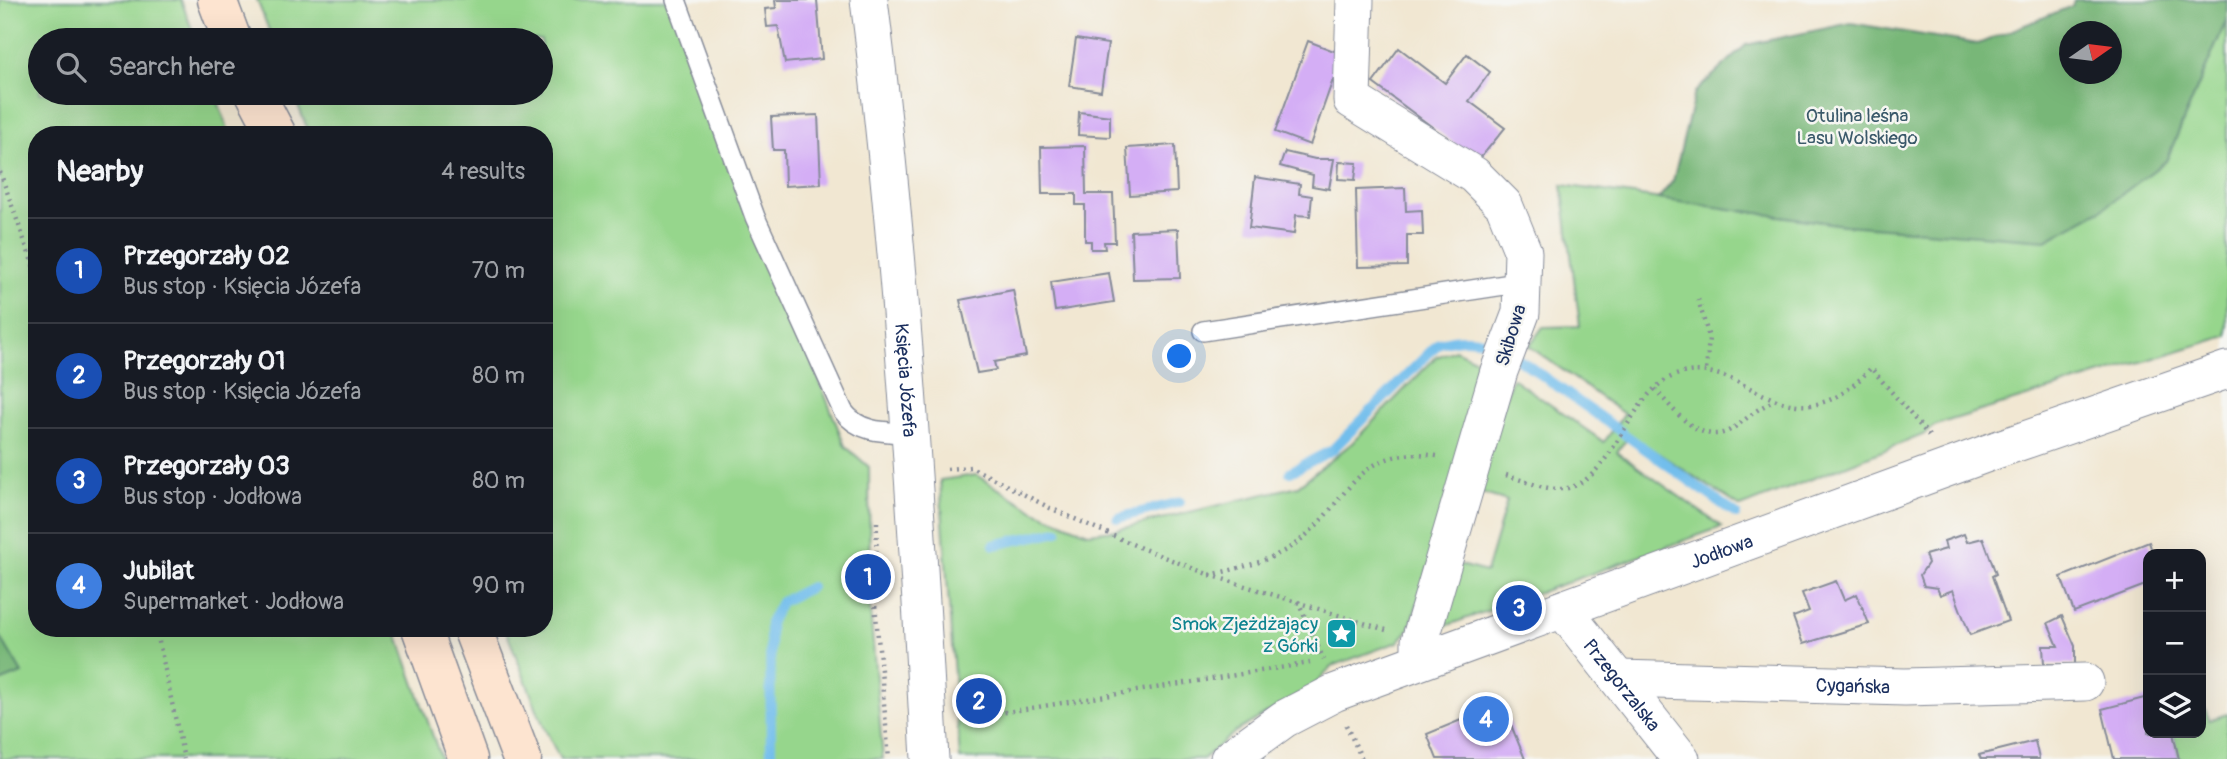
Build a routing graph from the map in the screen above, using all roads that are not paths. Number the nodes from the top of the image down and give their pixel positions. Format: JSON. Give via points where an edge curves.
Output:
{"nodes":[{"id":1,"x":217,"y":0,"type":"edge"},
{"id":2,"x":676,"y":0,"type":"edge"},
{"id":3,"x":869,"y":0,"type":"edge"},
{"id":4,"x":1355,"y":0,"type":"edge"},
{"id":5,"x":228,"y":28,"type":"edge"},
{"id":6,"x":254,"y":105,"type":"edge"},
{"id":7,"x":259,"y":105,"type":"edge"},
{"id":8,"x":258,"y":126,"type":"edge"},
{"id":9,"x":272,"y":126,"type":"edge"},
{"id":10,"x":1524,"y":282,"type":"junction"},
{"id":11,"x":1203,"y":331,"type":"dead end"},
{"id":12,"x":2227,"y":370,"type":"edge"},
{"id":13,"x":908,"y":433,"type":"junction"},
{"id":14,"x":1564,"y":611,"type":"junction"},
{"id":15,"x":424,"y":637,"type":"edge"},
{"id":16,"x":475,"y":637,"type":"edge"},
{"id":17,"x":1420,"y":651,"type":"junction"},
{"id":18,"x":1620,"y":679,"type":"junction"},
{"id":19,"x":2085,"y":682,"type":"dead end"},
{"id":20,"x":468,"y":759,"type":"edge"},
{"id":21,"x":522,"y":759,"type":"edge"},
{"id":22,"x":930,"y":759,"type":"edge"},
{"id":23,"x":1229,"y":759,"type":"edge"},
{"id":24,"x":1681,"y":759,"type":"edge"}],
"edges":[{"from":1,"to":5,"type":"main road"},
{"from":2,"to":13,"type":"lane","via":[[755,217],[843,411],[872,431]]},
{"from":3,"to":13,"type":"street","name":"Księcia Józefa","via":[[886,131]]},
{"from":4,"to":10,"type":"street","name":"Skibowa","via":[[1352,100],[1474,175],[1504,205],[1523,252]]},
{"from":6,"to":8,"type":"main road"},
{"from":7,"to":9,"type":"main road"},
{"from":10,"to":11,"type":"lane"},
{"from":10,"to":17,"type":"street","name":"Skibowa","via":[[1521,313],[1471,464]]},
{"from":12,"to":14,"type":"street","name":"Jodłowa"},
{"from":13,"to":22,"type":"street","name":"Księcia Józefa"},
{"from":14,"to":17,"type":"street","name":"Jodłowa"},
{"from":14,"to":18,"type":"street","name":"Przegorzalska"},
{"from":15,"to":20,"type":"main road"},
{"from":16,"to":21,"type":"main road"},
{"from":17,"to":23,"type":"street","name":"Jodłowa","via":[[1329,677],[1284,719]]},
{"from":18,"to":19,"type":"street","name":"Cygańska","via":[[1905,687]]},
{"from":18,"to":24,"type":"street","name":"Przegorzalska"}]}
